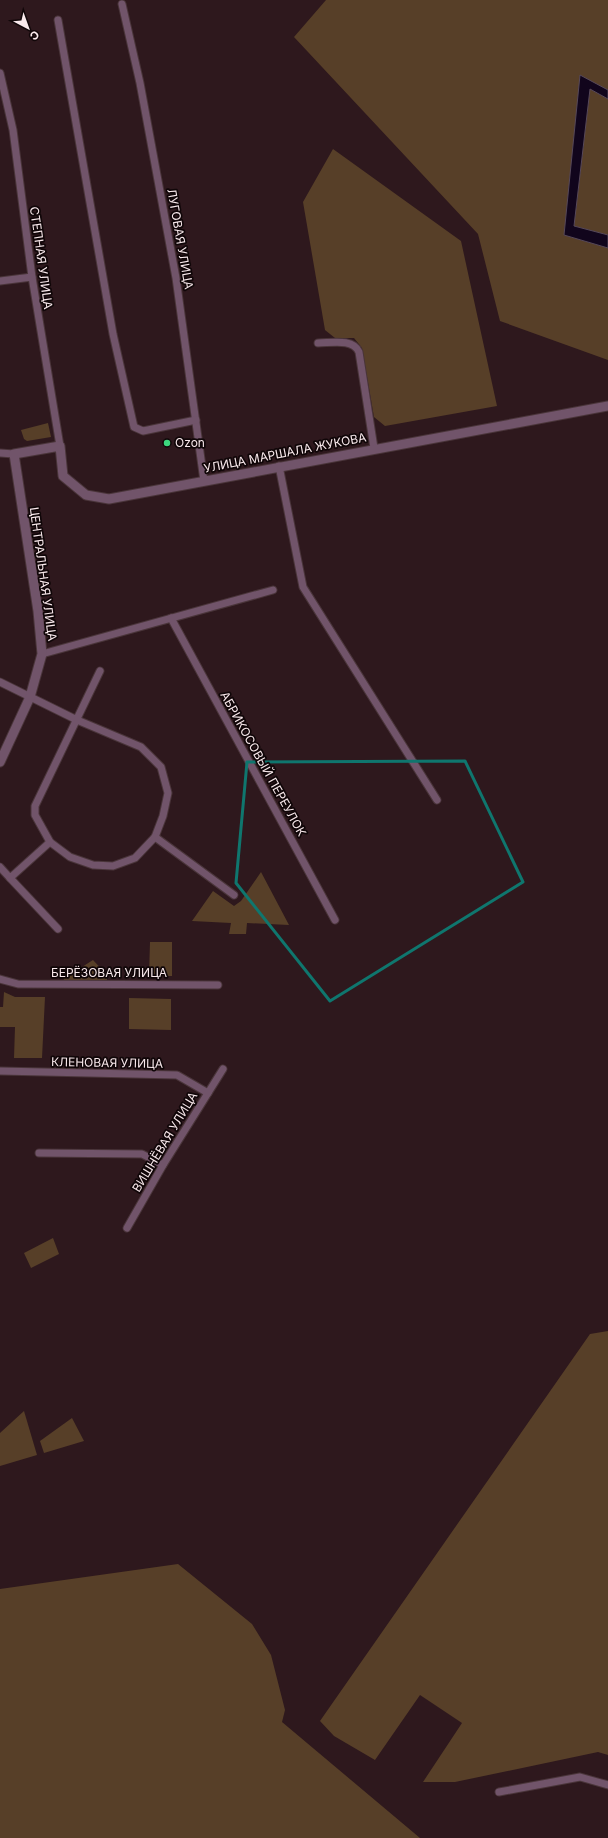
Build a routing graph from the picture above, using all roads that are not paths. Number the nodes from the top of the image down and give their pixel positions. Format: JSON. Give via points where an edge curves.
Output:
{"nodes":[{"id":1,"x":122,"y":4,"type":"dead end"},
{"id":2,"x":58,"y":20,"type":"dead end"},
{"id":3,"x":0,"y":73,"type":"edge"},
{"id":4,"x":32,"y":278,"type":"junction"},
{"id":5,"x":0,"y":281,"type":"edge"},
{"id":6,"x":318,"y":344,"type":"dead end"},
{"id":7,"x":608,"y":406,"type":"edge"},
{"id":8,"x":196,"y":420,"type":"junction"},
{"id":9,"x":60,"y":446,"type":"junction"},
{"id":10,"x":374,"y":448,"type":"junction"},
{"id":11,"x":0,"y":453,"type":"edge"},
{"id":12,"x":14,"y":454,"type":"junction"},
{"id":13,"x":279,"y":466,"type":"junction"},
{"id":14,"x":204,"y":481,"type":"junction"},
{"id":15,"x":273,"y":590,"type":"dead end"},
{"id":16,"x":171,"y":618,"type":"junction"},
{"id":17,"x":42,"y":654,"type":"junction"},
{"id":18,"x":100,"y":671,"type":"dead end"},
{"id":19,"x":0,"y":682,"type":"edge"},
{"id":20,"x":30,"y":697,"type":"junction"},
{"id":21,"x":77,"y":720,"type":"junction"},
{"id":22,"x":0,"y":762,"type":"edge"},
{"id":23,"x":436,"y":800,"type":"dead end"},
{"id":24,"x":155,"y":837,"type":"junction"},
{"id":25,"x":50,"y":842,"type":"junction"},
{"id":26,"x":0,"y":868,"type":"edge"},
{"id":27,"x":10,"y":878,"type":"junction"},
{"id":28,"x":234,"y":895,"type":"dead end"},
{"id":29,"x":335,"y":920,"type":"dead end"},
{"id":30,"x":58,"y":929,"type":"dead end"},
{"id":31,"x":0,"y":979,"type":"edge"},
{"id":32,"x":218,"y":985,"type":"dead end"},
{"id":33,"x":223,"y":1069,"type":"dead end"},
{"id":34,"x":0,"y":1071,"type":"edge"},
{"id":35,"x":208,"y":1093,"type":"junction"},
{"id":36,"x":39,"y":1153,"type":"dead end"},
{"id":37,"x":163,"y":1165,"type":"junction"},
{"id":38,"x":127,"y":1228,"type":"dead end"},
{"id":39,"x":608,"y":1785,"type":"edge"},
{"id":40,"x":499,"y":1792,"type":"dead end"}],
"edges":[{"from":1,"to":8,"type":"street","name":"ЛУГОВАЯ УЛИЦА","via":[[140,84],[176,278]]},
{"from":2,"to":8,"type":"street","via":[[113,334],[134,427],[143,432]]},
{"from":3,"to":4,"type":"street","name":"СТЕПНАЯ УЛИЦА","via":[[13,130]]},
{"from":4,"to":5,"type":"street"},
{"from":4,"to":9,"type":"street","name":"СТЕПНАЯ УЛИЦА"},
{"from":6,"to":10,"type":"street","via":[[337,342],[357,347]]},
{"from":7,"to":10,"type":"street","name":"УЛИЦА МАРШАЛА ЖУКОВА"},
{"from":8,"to":14,"type":"street","name":"ЛУГОВАЯ УЛИЦА"},
{"from":9,"to":12,"type":"street"},
{"from":9,"to":14,"type":"street","name":"УЛИЦА МАРШАЛА ЖУКОВА","via":[[63,476],[86,495],[109,499]]},
{"from":10,"to":13,"type":"street","name":"УЛИЦА МАРШАЛА ЖУКОВА"},
{"from":11,"to":12,"type":"street"},
{"from":12,"to":17,"type":"street","name":"ЦЕНТРАЛЬНАЯ УЛИЦА","via":[[38,611]]},
{"from":13,"to":14,"type":"street","name":"УЛИЦА МАРШАЛА ЖУКОВА"},
{"from":13,"to":23,"type":"street","via":[[303,587]]},
{"from":15,"to":16,"type":"street"},
{"from":16,"to":17,"type":"street"},
{"from":16,"to":29,"type":"street","name":"АБРИКОСОВЫЙ ПЕРЕУЛОК"},
{"from":17,"to":20,"type":"street","name":"ЦЕНТРАЛЬНАЯ УЛИЦА"},
{"from":18,"to":21,"type":"street"},
{"from":19,"to":20,"type":"street"},
{"from":20,"to":21,"type":"street"},
{"from":20,"to":22,"type":"street","name":"ЦЕНТРАЛЬНАЯ УЛИЦА"},
{"from":21,"to":24,"type":"street","via":[[141,747],[161,767],[168,793]]},
{"from":21,"to":25,"type":"street","via":[[35,806],[35,815]]},
{"from":24,"to":25,"type":"street","via":[[135,858],[113,866],[94,865],[70,857]]},
{"from":24,"to":28,"type":"street"},
{"from":25,"to":27,"type":"street"},
{"from":26,"to":27,"type":"street"},
{"from":27,"to":30,"type":"street"},
{"from":31,"to":32,"type":"street","name":"БЕРЁЗОВАЯ УЛИЦА","via":[[18,984]]},
{"from":33,"to":35,"type":"street","name":"ВИШНЁВАЯ УЛИЦА"},
{"from":34,"to":35,"type":"street","name":"КЛЕНОВАЯ УЛИЦА","via":[[177,1075]]},
{"from":35,"to":37,"type":"street","name":"ВИШНЁВАЯ УЛИЦА"},
{"from":36,"to":37,"type":"street","via":[[142,1154]]},
{"from":37,"to":38,"type":"street","name":"ВИШНЁВАЯ УЛИЦА"},
{"from":39,"to":40,"type":"street","via":[[580,1777]]}]}
